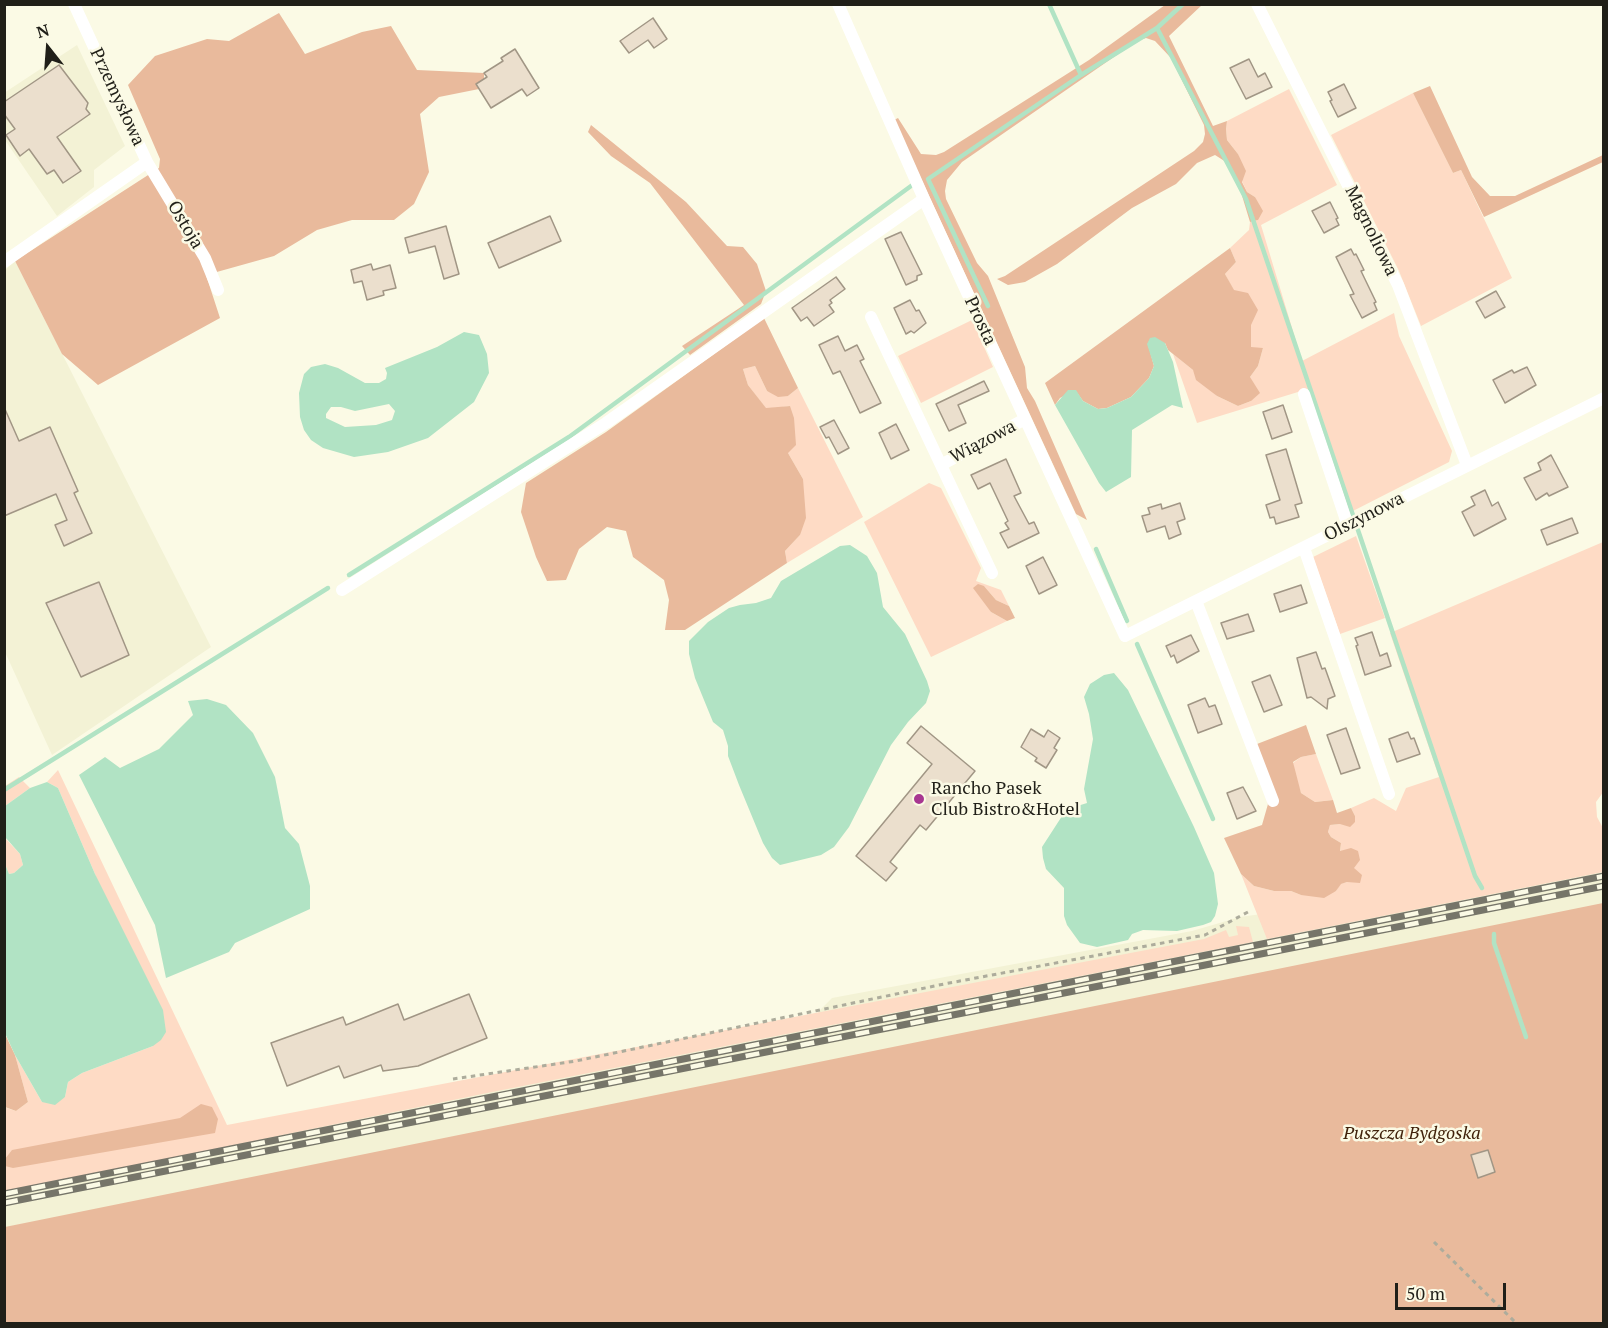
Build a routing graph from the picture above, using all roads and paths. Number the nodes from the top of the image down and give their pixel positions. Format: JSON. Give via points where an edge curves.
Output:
{"nodes":[{"id":1,"x":74,"y":4,"type":"edge"},
{"id":2,"x":838,"y":4,"type":"edge"},
{"id":3,"x":1257,"y":4,"type":"edge"},
{"id":4,"x":147,"y":162,"type":"junction"},
{"id":5,"x":924,"y":200,"type":"junction"},
{"id":6,"x":4,"y":262,"type":"edge"},
{"id":7,"x":218,"y":290,"type":"dead end"},
{"id":8,"x":871,"y":316,"type":"dead end"},
{"id":9,"x":1304,"y":394,"type":"dead end"},
{"id":10,"x":1604,"y":398,"type":"edge"},
{"id":11,"x":1025,"y":419,"type":"junction"},
{"id":12,"x":941,"y":465,"type":"junction"},
{"id":13,"x":1467,"y":465,"type":"junction"},
{"id":14,"x":1352,"y":524,"type":"junction"},
{"id":15,"x":1304,"y":548,"type":"junction"},
{"id":16,"x":992,"y":573,"type":"dead end"},
{"id":17,"x":342,"y":590,"type":"dead end"},
{"id":18,"x":1196,"y":602,"type":"junction"},
{"id":19,"x":1125,"y":636,"type":"joint"},
{"id":20,"x":1389,"y":794,"type":"dead end"},
{"id":21,"x":1273,"y":801,"type":"dead end"},
{"id":22,"x":1248,"y":912,"type":"dead end"},
{"id":23,"x":453,"y":1079,"type":"dead end"},
{"id":24,"x":1434,"y":1242,"type":"dead end"},
{"id":25,"x":1517,"y":1323,"type":"edge"}],
"edges":[{"from":1,"to":4,"type":"street","name":"Przemysłowa"},
{"from":2,"to":5,"type":"street","name":"Prosta"},
{"from":3,"to":13,"type":"street","name":"Magnoliowa","via":[[1398,285]]},
{"from":4,"to":6,"type":"street","name":"Przemysłowa"},
{"from":4,"to":7,"type":"street","name":"Ostoja","via":[[205,258]]},
{"from":5,"to":11,"type":"street","name":"Prosta"},
{"from":5,"to":17,"type":"street","via":[[606,423]]},
{"from":8,"to":12,"type":"street"},
{"from":9,"to":14,"type":"street"},
{"from":10,"to":13,"type":"street","name":"Olszynowa"},
{"from":11,"to":12,"type":"street","name":"Wiązowa"},
{"from":11,"to":19,"type":"street","name":"Prosta"},
{"from":12,"to":16,"type":"street"},
{"from":13,"to":14,"type":"street","name":"Olszynowa"},
{"from":14,"to":15,"type":"street","name":"Olszynowa"},
{"from":15,"to":18,"type":"street","name":"Olszynowa"},
{"from":15,"to":20,"type":"street"},
{"from":18,"to":19,"type":"street","name":"Olszynowa"},
{"from":18,"to":21,"type":"street"},
{"from":22,"to":23,"type":"path","via":[[1205,935],[944,984],[576,1061]]},
{"from":24,"to":25,"type":"path"}]}
